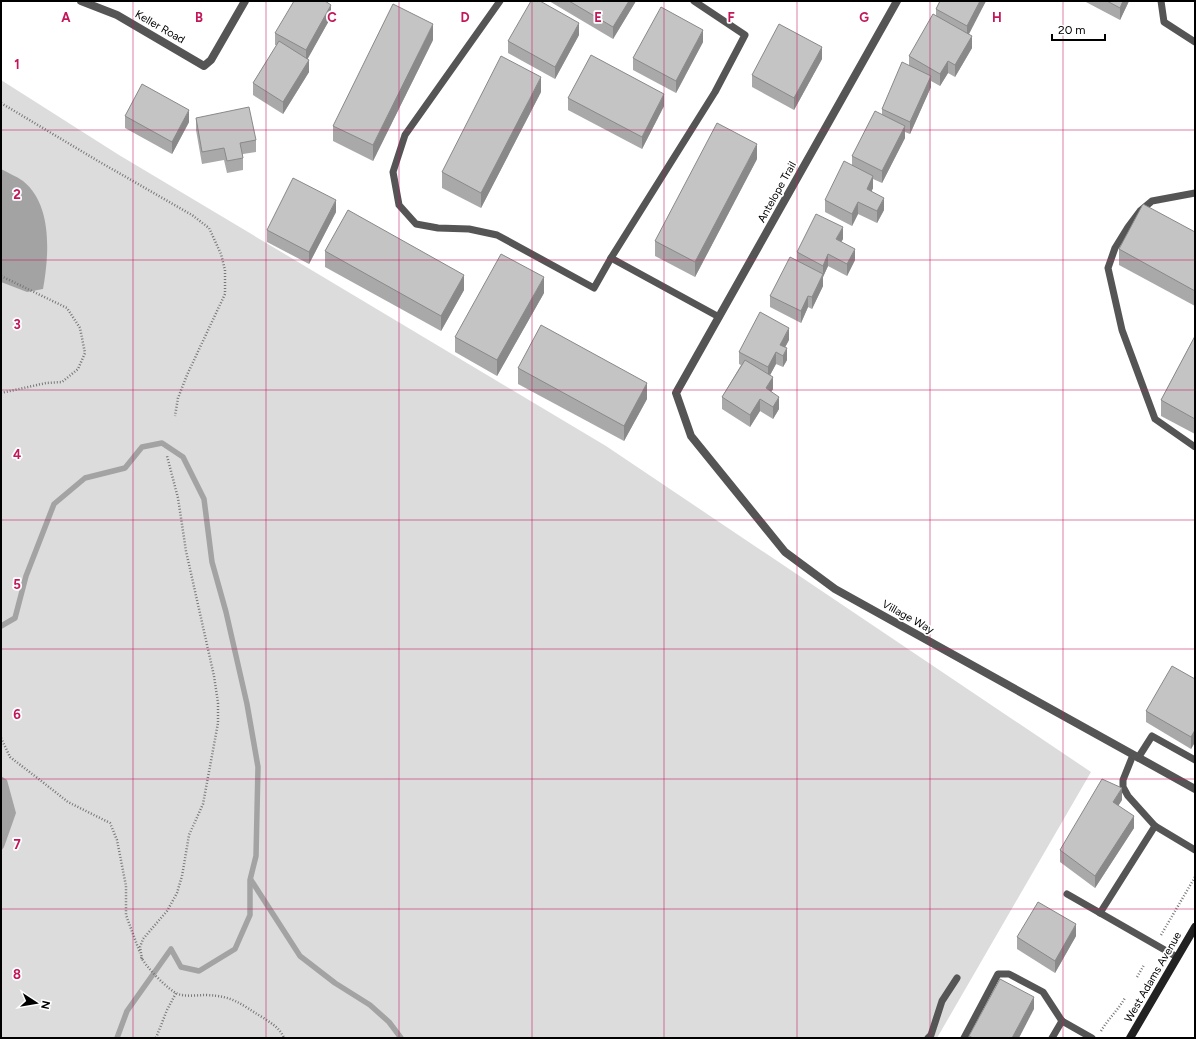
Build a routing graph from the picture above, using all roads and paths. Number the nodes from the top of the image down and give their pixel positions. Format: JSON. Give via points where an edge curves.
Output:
{"nodes":[{"id":1,"x":81,"y":1,"type":"edge"},
{"id":2,"x":245,"y":1,"type":"edge"},
{"id":3,"x":500,"y":1,"type":"edge"},
{"id":4,"x":694,"y":1,"type":"edge"},
{"id":5,"x":897,"y":1,"type":"edge"},
{"id":6,"x":1161,"y":1,"type":"edge"},
{"id":7,"x":1195,"y":42,"type":"edge"},
{"id":8,"x":1,"y":103,"type":"edge"},
{"id":9,"x":1195,"y":193,"type":"edge"},
{"id":10,"x":611,"y":258,"type":"junction"},
{"id":11,"x":1,"y":276,"type":"edge"},
{"id":12,"x":719,"y":317,"type":"junction"},
{"id":13,"x":1,"y":393,"type":"edge"},
{"id":14,"x":676,"y":393,"type":"joint"},
{"id":15,"x":175,"y":416,"type":"dead end"},
{"id":16,"x":1195,"y":447,"type":"edge"},
{"id":17,"x":167,"y":456,"type":"dead end"},
{"id":18,"x":1,"y":738,"type":"edge"},
{"id":19,"x":1136,"y":756,"type":"junction"},
{"id":20,"x":1195,"y":760,"type":"edge"},
{"id":21,"x":1195,"y":789,"type":"edge"},
{"id":22,"x":1154,"y":826,"type":"junction"},
{"id":23,"x":1195,"y":850,"type":"edge"},
{"id":24,"x":1195,"y":877,"type":"edge"},
{"id":25,"x":1067,"y":894,"type":"dead end"},
{"id":26,"x":1100,"y":913,"type":"junction"},
{"id":27,"x":1195,"y":927,"type":"edge"},
{"id":28,"x":1159,"y":938,"type":"dead end"},
{"id":29,"x":1177,"y":957,"type":"junction"},
{"id":30,"x":142,"y":959,"type":"junction"},
{"id":31,"x":1144,"y":965,"type":"dead end"},
{"id":32,"x":1137,"y":977,"type":"dead end"},
{"id":33,"x":957,"y":978,"type":"dead end"},
{"id":34,"x":176,"y":993,"type":"junction"},
{"id":35,"x":1125,"y":998,"type":"dead end"},
{"id":36,"x":1062,"y":1021,"type":"junction"},
{"id":37,"x":1101,"y":1031,"type":"dead end"},
{"id":38,"x":156,"y":1038,"type":"edge"},
{"id":39,"x":284,"y":1038,"type":"edge"},
{"id":40,"x":928,"y":1038,"type":"edge"},
{"id":41,"x":964,"y":1038,"type":"edge"},
{"id":42,"x":1052,"y":1038,"type":"edge"},
{"id":43,"x":1092,"y":1038,"type":"edge"},
{"id":44,"x":1130,"y":1038,"type":"edge"}],
"edges":[{"from":1,"to":2,"type":"street","name":"Keller Road","via":[[117,15],[204,66],[211,60]]},
{"from":3,"to":10,"type":"lane","via":[[405,135],[393,172],[399,205],[416,224],[469,229],[497,235],[594,288]]},
{"from":4,"to":10,"type":"lane","via":[[745,35],[715,92]]},
{"from":5,"to":12,"type":"street","name":"Antelope Trail"},
{"from":6,"to":7,"type":"lane","via":[[1164,22]]},
{"from":8,"to":15,"type":"path","via":[[192,215],[209,228],[221,254],[226,294],[187,375],[178,398]]},
{"from":9,"to":16,"type":"lane","via":[[1152,201],[1146,206],[1128,227],[1115,248],[1108,268],[1122,330],[1155,419]]},
{"from":10,"to":12,"type":"lane"},
{"from":11,"to":13,"type":"path","via":[[67,308],[80,328],[85,353],[78,369],[62,382]]},
{"from":12,"to":14,"type":"street","name":"Antelope Trail"},
{"from":14,"to":19,"type":"street","name":"Village Way","via":[[691,436],[785,552],[835,589]]},
{"from":17,"to":30,"type":"path","via":[[214,676],[218,723],[203,804],[189,835],[179,887],[167,911],[143,939],[140,947]]},
{"from":18,"to":30,"type":"path","via":[[10,757],[68,802],[110,823],[117,840],[126,886],[126,915]]},
{"from":19,"to":20,"type":"lane","via":[[1152,736]]},
{"from":19,"to":21,"type":"street","name":"Village Way"},
{"from":19,"to":22,"type":"lane","via":[[1123,780],[1123,787]]},
{"from":22,"to":23,"type":"lane"},
{"from":22,"to":26,"type":"lane"},
{"from":24,"to":28,"type":"path"},
{"from":25,"to":26,"type":"lane"},
{"from":26,"to":29,"type":"lane"},
{"from":27,"to":29,"type":"main road","name":"West Adams Avenue"},
{"from":29,"to":44,"type":"main road","name":"West Adams Avenue"},
{"from":30,"to":34,"type":"path"},
{"from":31,"to":32,"type":"path"},
{"from":33,"to":40,"type":"lane","via":[[942,1001]]},
{"from":34,"to":38,"type":"path"},
{"from":34,"to":39,"type":"path","via":[[184,996],[224,997],[239,1001],[279,1028]]},
{"from":35,"to":37,"type":"path"},
{"from":36,"to":41,"type":"lane","via":[[1044,992],[1009,974],[998,974]]},
{"from":36,"to":42,"type":"lane"},
{"from":36,"to":43,"type":"lane"}]}
